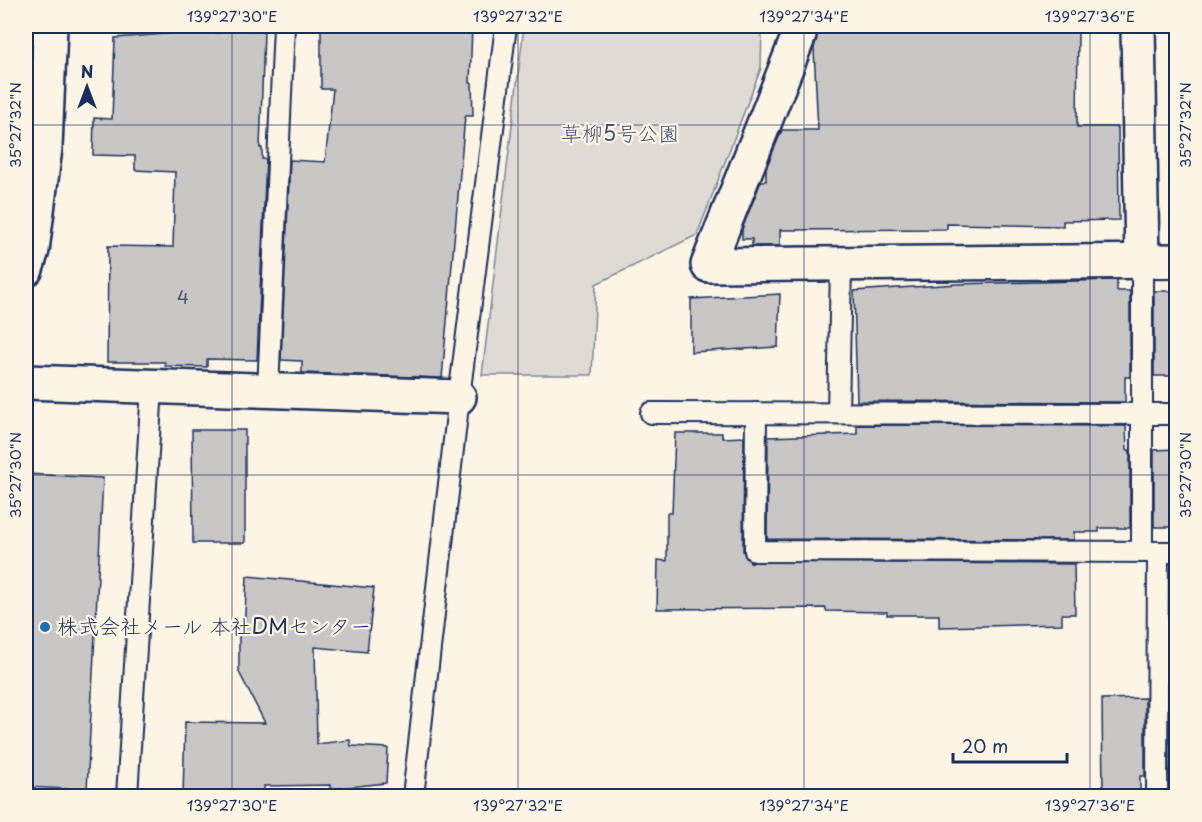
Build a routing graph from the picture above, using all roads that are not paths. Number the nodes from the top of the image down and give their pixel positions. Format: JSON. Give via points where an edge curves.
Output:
{"nodes":[{"id":1,"x":50,"y":26,"type":"edge"},
{"id":2,"x":284,"y":26,"type":"edge"},
{"id":3,"x":506,"y":26,"type":"edge"},
{"id":4,"x":798,"y":26,"type":"edge"},
{"id":5,"x":1138,"y":26,"type":"edge"},
{"id":6,"x":1176,"y":261,"type":"edge"},
{"id":7,"x":1142,"y":262,"type":"junction"},
{"id":8,"x":841,"y":264,"type":"junction"},
{"id":9,"x":26,"y":269,"type":"edge"},
{"id":10,"x":26,"y":382,"type":"edge"},
{"id":11,"x":152,"y":387,"type":"junction"},
{"id":12,"x":268,"y":391,"type":"junction"},
{"id":13,"x":459,"y":398,"type":"junction"},
{"id":14,"x":651,"y":413,"type":"dead end"},
{"id":15,"x":756,"y":413,"type":"junction"},
{"id":16,"x":838,"y":413,"type":"junction"},
{"id":17,"x":1141,"y":414,"type":"junction"},
{"id":18,"x":1176,"y":414,"type":"edge"},
{"id":19,"x":1159,"y":552,"type":"edge"},
{"id":20,"x":127,"y":796,"type":"edge"},
{"id":21,"x":413,"y":796,"type":"edge"},
{"id":22,"x":1157,"y":796,"type":"edge"}],
"edges":[{"from":1,"to":9,"type":"street","via":[[45,148]]},
{"from":2,"to":12,"type":"lane"},
{"from":3,"to":13,"type":"lane"},
{"from":4,"to":8,"type":"street","via":[[799,35],[708,265]]},
{"from":5,"to":7,"type":"street"},
{"from":6,"to":7,"type":"street"},
{"from":7,"to":8,"type":"street"},
{"from":7,"to":17,"type":"lane"},
{"from":8,"to":16,"type":"lane"},
{"from":10,"to":11,"type":"street"},
{"from":11,"to":12,"type":"street"},
{"from":11,"to":20,"type":"lane"},
{"from":12,"to":13,"type":"street"},
{"from":13,"to":21,"type":"lane"},
{"from":14,"to":15,"type":"lane"},
{"from":15,"to":16,"type":"lane"},
{"from":15,"to":19,"type":"lane","via":[[755,551]]},
{"from":16,"to":17,"type":"lane"},
{"from":17,"to":18,"type":"lane"},
{"from":17,"to":19,"type":"lane"},
{"from":19,"to":22,"type":"lane"}]}
